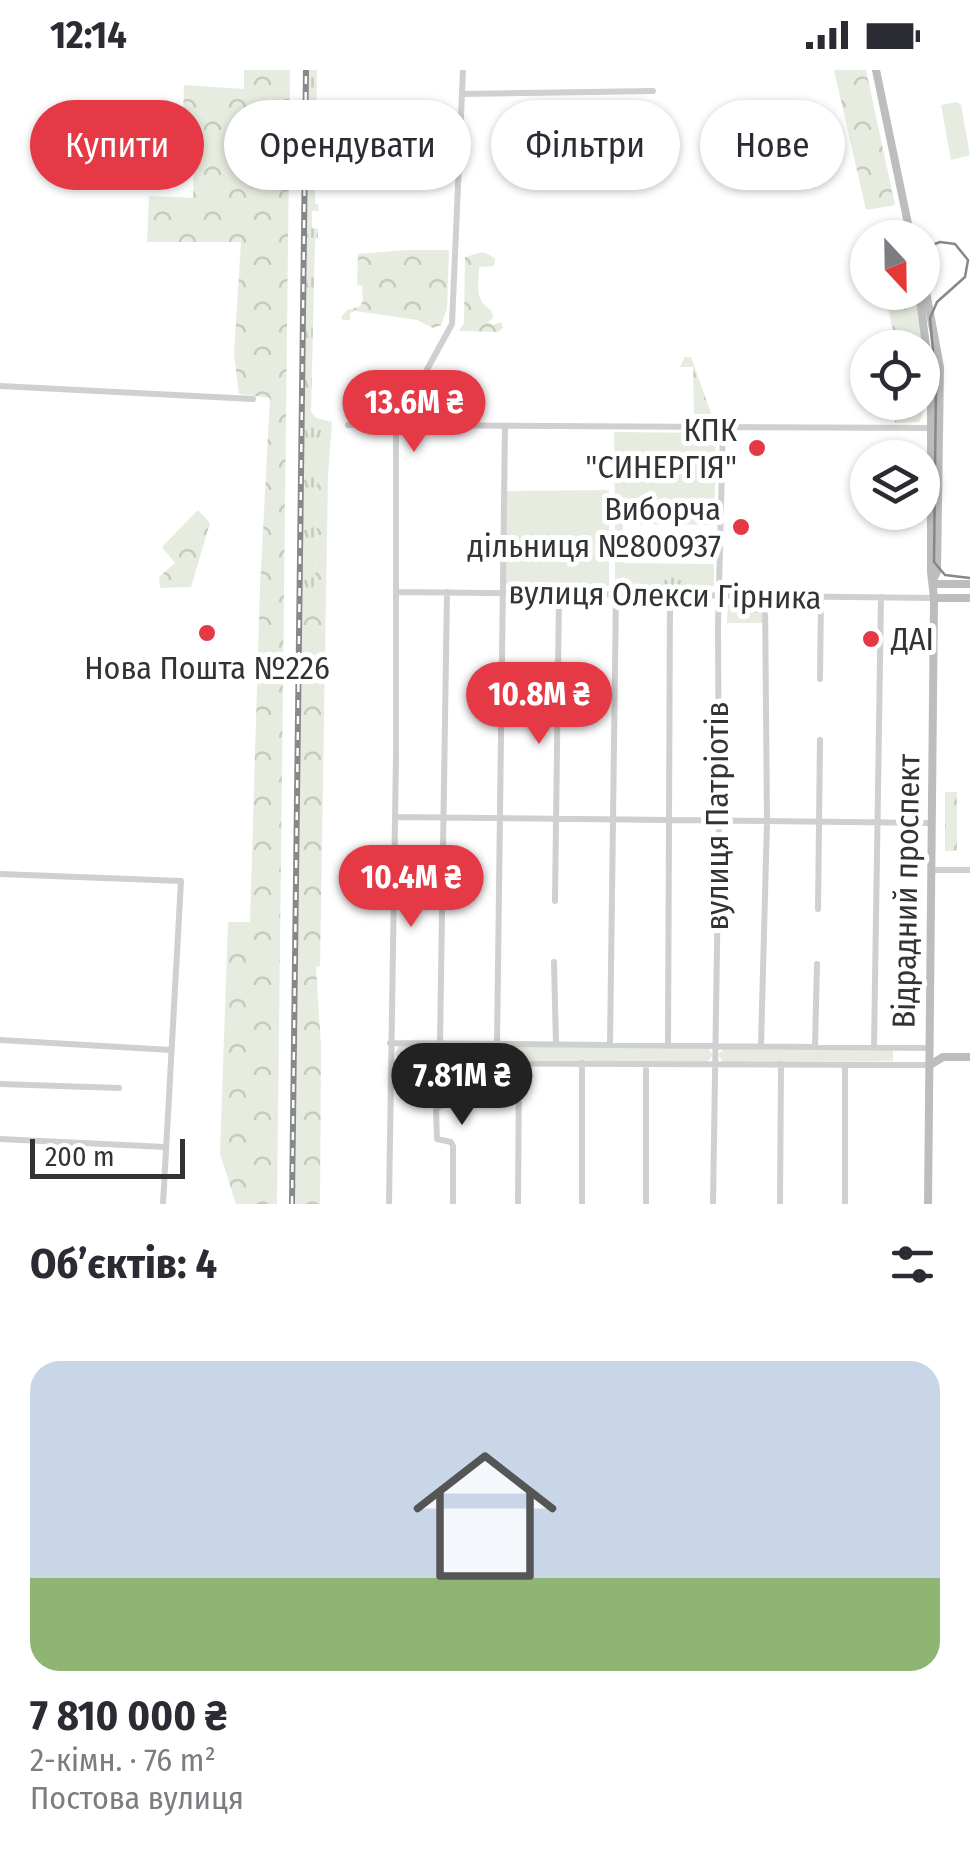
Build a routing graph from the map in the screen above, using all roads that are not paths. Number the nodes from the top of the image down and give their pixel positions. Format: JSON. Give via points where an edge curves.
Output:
{"nodes":[{"id":1,"x":463,"y":70,"type":"edge"},
{"id":2,"x":876,"y":70,"type":"edge"},
{"id":3,"x":653,"y":91,"type":"dead end"},
{"id":4,"x":462,"y":94,"type":"junction"},
{"id":5,"x":907,"y":220,"type":"edge"},
{"id":6,"x":921,"y":310,"type":"edge"},
{"id":7,"x":930,"y":310,"type":"edge"},
{"id":8,"x":0,"y":386,"type":"edge"},
{"id":9,"x":254,"y":400,"type":"dead end"},
{"id":10,"x":348,"y":425,"type":"dead end"},
{"id":11,"x":396,"y":426,"type":"junction"},
{"id":12,"x":505,"y":426,"type":"junction"},
{"id":13,"x":723,"y":427,"type":"junction"},
{"id":14,"x":935,"y":428,"type":"junction"},
{"id":15,"x":934,"y":581,"type":"junction"},
{"id":16,"x":970,"y":584,"type":"edge"},
{"id":17,"x":396,"y":592,"type":"junction"},
{"id":18,"x":447,"y":592,"type":"junction"},
{"id":19,"x":503,"y":593,"type":"junction"},
{"id":20,"x":559,"y":594,"type":"junction"},
{"id":21,"x":616,"y":594,"type":"junction"},
{"id":22,"x":670,"y":595,"type":"junction"},
{"id":23,"x":718,"y":595,"type":"junction"},
{"id":24,"x":765,"y":596,"type":"junction"},
{"id":25,"x":821,"y":596,"type":"junction"},
{"id":26,"x":881,"y":597,"type":"junction"},
{"id":27,"x":934,"y":598,"type":"junction"},
{"id":28,"x":970,"y":598,"type":"edge"},
{"id":29,"x":820,"y":679,"type":"dead end"},
{"id":30,"x":820,"y":740,"type":"dead end"},
{"id":31,"x":444,"y":816,"type":"junction"},
{"id":32,"x":395,"y":817,"type":"junction"},
{"id":33,"x":502,"y":817,"type":"junction"},
{"id":34,"x":557,"y":818,"type":"junction"},
{"id":35,"x":613,"y":818,"type":"junction"},
{"id":36,"x":670,"y":819,"type":"junction"},
{"id":37,"x":719,"y":820,"type":"junction"},
{"id":38,"x":767,"y":821,"type":"junction"},
{"id":39,"x":820,"y":821,"type":"junction"},
{"id":40,"x":877,"y":822,"type":"junction"},
{"id":41,"x":932,"y":823,"type":"junction"},
{"id":42,"x":932,"y":870,"type":"junction"},
{"id":43,"x":970,"y":870,"type":"edge"},
{"id":44,"x":0,"y":874,"type":"edge"},
{"id":45,"x":554,"y":901,"type":"dead end"},
{"id":46,"x":818,"y":909,"type":"dead end"},
{"id":47,"x":554,"y":962,"type":"dead end"},
{"id":48,"x":817,"y":964,"type":"dead end"},
{"id":49,"x":0,"y":1040,"type":"edge"},
{"id":50,"x":390,"y":1043,"type":"junction"},
{"id":51,"x":440,"y":1043,"type":"junction"},
{"id":52,"x":497,"y":1044,"type":"junction"},
{"id":53,"x":556,"y":1044,"type":"junction"},
{"id":54,"x":610,"y":1045,"type":"junction"},
{"id":55,"x":668,"y":1046,"type":"junction"},
{"id":56,"x":714,"y":1046,"type":"junction"},
{"id":57,"x":761,"y":1046,"type":"junction"},
{"id":58,"x":815,"y":1047,"type":"junction"},
{"id":59,"x":874,"y":1048,"type":"junction"},
{"id":60,"x":930,"y":1048,"type":"junction"},
{"id":61,"x":171,"y":1050,"type":"junction"},
{"id":62,"x":970,"y":1055,"type":"edge"},
{"id":63,"x":391,"y":1062,"type":"junction"},
{"id":64,"x":454,"y":1063,"type":"junction"},
{"id":65,"x":519,"y":1063,"type":"junction"},
{"id":66,"x":582,"y":1064,"type":"junction"},
{"id":67,"x":646,"y":1064,"type":"junction"},
{"id":68,"x":715,"y":1064,"type":"junction"},
{"id":69,"x":780,"y":1064,"type":"junction"},
{"id":70,"x":845,"y":1065,"type":"junction"},
{"id":71,"x":930,"y":1065,"type":"junction"},
{"id":72,"x":0,"y":1084,"type":"edge"},
{"id":73,"x":119,"y":1088,"type":"dead end"},
{"id":74,"x":0,"y":1138,"type":"edge"},
{"id":75,"x":165,"y":1147,"type":"junction"},
{"id":76,"x":162,"y":1204,"type":"edge"},
{"id":77,"x":389,"y":1204,"type":"edge"},
{"id":78,"x":454,"y":1204,"type":"edge"},
{"id":79,"x":518,"y":1204,"type":"edge"},
{"id":80,"x":582,"y":1204,"type":"edge"},
{"id":81,"x":646,"y":1204,"type":"edge"},
{"id":82,"x":713,"y":1204,"type":"edge"},
{"id":83,"x":780,"y":1204,"type":"edge"},
{"id":84,"x":844,"y":1204,"type":"edge"},
{"id":85,"x":928,"y":1204,"type":"edge"}],
"edges":[{"from":1,"to":4,"type":"street"},
{"from":2,"to":5,"type":"main road"},
{"from":3,"to":4,"type":"street"},
{"from":4,"to":11,"type":"street","via":[[452,324]]},
{"from":6,"to":14,"type":"main road","name":"Відрадний проспект"},
{"from":7,"to":14,"type":"main road","name":"Відрадний проспект","via":[[939,352]]},
{"from":8,"to":9,"type":"street"},
{"from":10,"to":11,"type":"street"},
{"from":11,"to":12,"type":"street"},
{"from":11,"to":17,"type":"street"},
{"from":12,"to":13,"type":"street"},
{"from":12,"to":19,"type":"street"},
{"from":13,"to":14,"type":"street"},
{"from":13,"to":23,"type":"street","name":"вулиця Патріотів"},
{"from":14,"to":15,"type":"main road","name":"Відрадний проспект"},
{"from":15,"to":16,"type":"main road"},
{"from":15,"to":27,"type":"main road","name":"Відрадний проспект"},
{"from":17,"to":18,"type":"street","name":"вулиця Олекси Гірника"},
{"from":17,"to":32,"type":"street"},
{"from":18,"to":19,"type":"street","name":"вулиця Олекси Гірника"},
{"from":18,"to":31,"type":"street"},
{"from":19,"to":20,"type":"street","name":"вулиця Олекси Гірника"},
{"from":19,"to":33,"type":"street"},
{"from":20,"to":21,"type":"street","name":"вулиця Олекси Гірника"},
{"from":20,"to":34,"type":"street"},
{"from":21,"to":22,"type":"street","name":"вулиця Олекси Гірника"},
{"from":21,"to":35,"type":"street"},
{"from":22,"to":23,"type":"street","name":"вулиця Олекси Гірника"},
{"from":22,"to":36,"type":"street"},
{"from":23,"to":24,"type":"street","name":"вулиця Олекси Гірника"},
{"from":23,"to":37,"type":"street","name":"вулиця Патріотів"},
{"from":24,"to":25,"type":"street","name":"вулиця Олекси Гірника"},
{"from":24,"to":38,"type":"street"},
{"from":25,"to":26,"type":"street","name":"вулиця Олекси Гірника"},
{"from":25,"to":29,"type":"street"},
{"from":26,"to":27,"type":"street","name":"вулиця Олекси Гірника"},
{"from":26,"to":40,"type":"street"},
{"from":27,"to":28,"type":"main road"},
{"from":27,"to":41,"type":"main road","name":"Відрадний проспект"},
{"from":30,"to":39,"type":"street"},
{"from":31,"to":32,"type":"street"},
{"from":31,"to":33,"type":"street"},
{"from":31,"to":51,"type":"street"},
{"from":32,"to":50,"type":"street"},
{"from":33,"to":34,"type":"street"},
{"from":33,"to":52,"type":"street"},
{"from":34,"to":35,"type":"street"},
{"from":34,"to":45,"type":"street"},
{"from":35,"to":36,"type":"street"},
{"from":35,"to":54,"type":"street"},
{"from":36,"to":37,"type":"street"},
{"from":36,"to":55,"type":"street"},
{"from":37,"to":38,"type":"street"},
{"from":37,"to":56,"type":"street","name":"вулиця Патріотів"},
{"from":38,"to":39,"type":"street"},
{"from":38,"to":57,"type":"street"},
{"from":39,"to":40,"type":"street"},
{"from":39,"to":46,"type":"street"},
{"from":40,"to":41,"type":"street"},
{"from":40,"to":59,"type":"street"},
{"from":41,"to":42,"type":"main road","name":"Відрадний проспект"},
{"from":42,"to":43,"type":"street"},
{"from":42,"to":60,"type":"main road","name":"Відрадний проспект"},
{"from":44,"to":61,"type":"street","via":[[181,881]]},
{"from":47,"to":53,"type":"street"},
{"from":48,"to":58,"type":"street"},
{"from":49,"to":61,"type":"street"},
{"from":50,"to":51,"type":"street"},
{"from":50,"to":63,"type":"street"},
{"from":51,"to":52,"type":"street"},
{"from":52,"to":53,"type":"street"},
{"from":53,"to":54,"type":"street"},
{"from":54,"to":55,"type":"street"},
{"from":55,"to":56,"type":"street"},
{"from":56,"to":57,"type":"street"},
{"from":56,"to":68,"type":"street","name":"вулиця Патріотів"},
{"from":57,"to":58,"type":"street"},
{"from":58,"to":59,"type":"street"},
{"from":59,"to":60,"type":"street"},
{"from":60,"to":62,"type":"main road"},
{"from":60,"to":71,"type":"main road","name":"Відрадний проспект"},
{"from":61,"to":75,"type":"street"},
{"from":62,"to":71,"type":"main road"},
{"from":63,"to":64,"type":"street"},
{"from":63,"to":77,"type":"street"},
{"from":64,"to":65,"type":"street"},
{"from":64,"to":78,"type":"street","via":[[454,1103],[436,1110],[437,1139],[453,1146]]},
{"from":65,"to":66,"type":"street"},
{"from":65,"to":79,"type":"street"},
{"from":66,"to":67,"type":"street"},
{"from":66,"to":80,"type":"street"},
{"from":67,"to":68,"type":"street"},
{"from":67,"to":81,"type":"street"},
{"from":68,"to":69,"type":"street"},
{"from":68,"to":82,"type":"street","name":"вулиця Патріотів"},
{"from":69,"to":70,"type":"street"},
{"from":69,"to":83,"type":"street"},
{"from":70,"to":71,"type":"street"},
{"from":70,"to":84,"type":"street"},
{"from":71,"to":85,"type":"main road","name":"Відрадний проспект"},
{"from":72,"to":73,"type":"street"},
{"from":74,"to":75,"type":"street"},
{"from":75,"to":76,"type":"street"}]}
